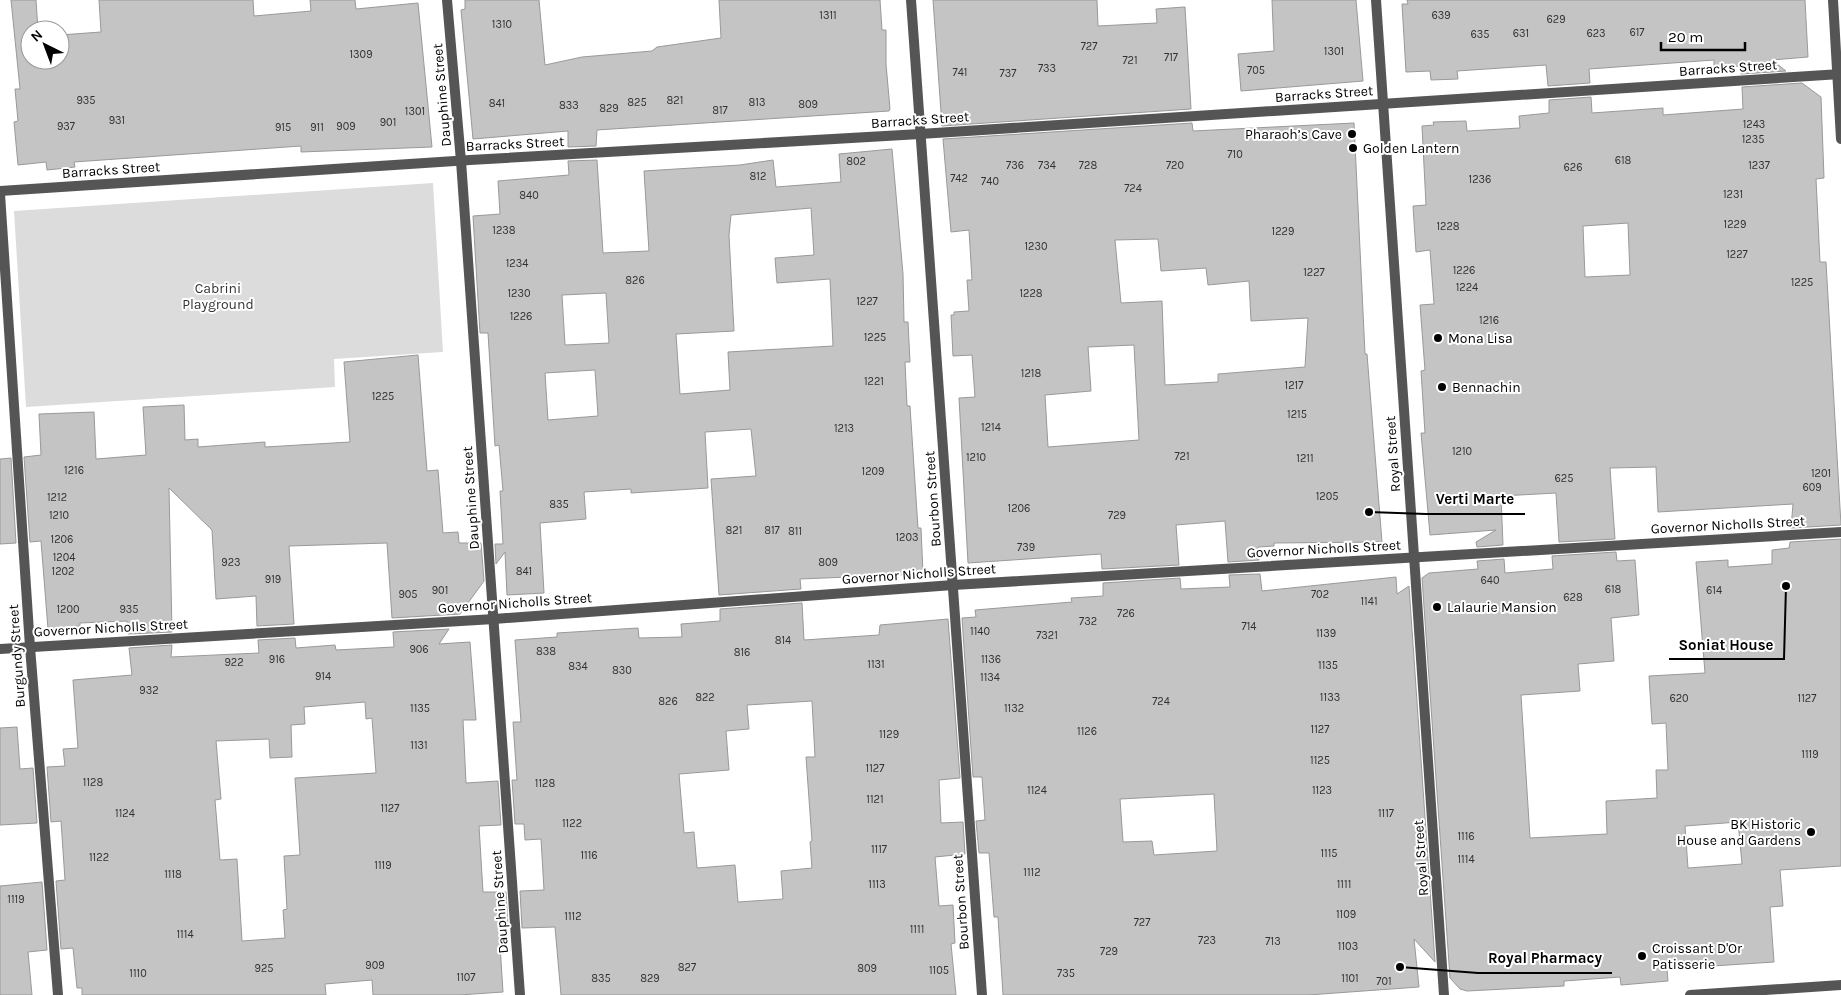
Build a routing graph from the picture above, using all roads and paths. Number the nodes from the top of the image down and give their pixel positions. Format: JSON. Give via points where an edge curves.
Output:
{"nodes":[{"id":1,"x":447,"y":0,"type":"edge"},
{"id":2,"x":912,"y":0,"type":"edge"},
{"id":3,"x":1376,"y":0,"type":"edge"},
{"id":4,"x":1833,"y":0,"type":"edge"},
{"id":5,"x":1839,"y":74,"type":"edge"},
{"id":6,"x":1383,"y":104,"type":"junction"},
{"id":7,"x":920,"y":134,"type":"junction"},
{"id":8,"x":1841,"y":139,"type":"edge"},
{"id":9,"x":461,"y":161,"type":"junction"},
{"id":10,"x":0,"y":192,"type":"edge"},
{"id":11,"x":1841,"y":532,"type":"edge"},
{"id":12,"x":1414,"y":558,"type":"junction"},
{"id":13,"x":953,"y":585,"type":"junction"},
{"id":14,"x":494,"y":619,"type":"junction"},
{"id":15,"x":30,"y":647,"type":"junction"},
{"id":16,"x":0,"y":648,"type":"edge"},
{"id":17,"x":1841,"y":985,"type":"edge"},
{"id":18,"x":58,"y":995,"type":"edge"},
{"id":19,"x":520,"y":995,"type":"edge"},
{"id":20,"x":982,"y":995,"type":"edge"},
{"id":21,"x":1444,"y":995,"type":"edge"},
{"id":22,"x":1690,"y":995,"type":"edge"}],
"edges":[{"from":1,"to":9,"type":"street","name":"Dauphine Street"},
{"from":2,"to":7,"type":"street","name":"Bourbon Street"},
{"from":3,"to":6,"type":"street","name":"Royal Street"},
{"from":4,"to":5,"type":"street"},
{"from":5,"to":6,"type":"street","name":"Barracks Street"},
{"from":5,"to":8,"type":"street"},
{"from":6,"to":7,"type":"street","name":"Barracks Street"},
{"from":6,"to":12,"type":"street","name":"Royal Street"},
{"from":7,"to":9,"type":"street","name":"Barracks Street"},
{"from":7,"to":13,"type":"street","name":"Bourbon Street"},
{"from":9,"to":10,"type":"street","name":"Barracks Street"},
{"from":9,"to":14,"type":"street","name":"Dauphine Street"},
{"from":10,"to":15,"type":"street","name":"Burgundy Street"},
{"from":11,"to":12,"type":"street","name":"Governor Nicholls Street"},
{"from":12,"to":13,"type":"street","name":"Governor Nicholls Street"},
{"from":12,"to":21,"type":"street","name":"Royal Street"},
{"from":13,"to":14,"type":"street","name":"Governor Nicholls Street"},
{"from":13,"to":20,"type":"street","name":"Bourbon Street"},
{"from":14,"to":15,"type":"street","name":"Governor Nicholls Street"},
{"from":14,"to":19,"type":"street","name":"Dauphine Street"},
{"from":15,"to":16,"type":"street","name":"Governor Nicholls Street"},
{"from":15,"to":18,"type":"street","name":"Burgundy Street"},
{"from":17,"to":22,"type":"street"}]}
